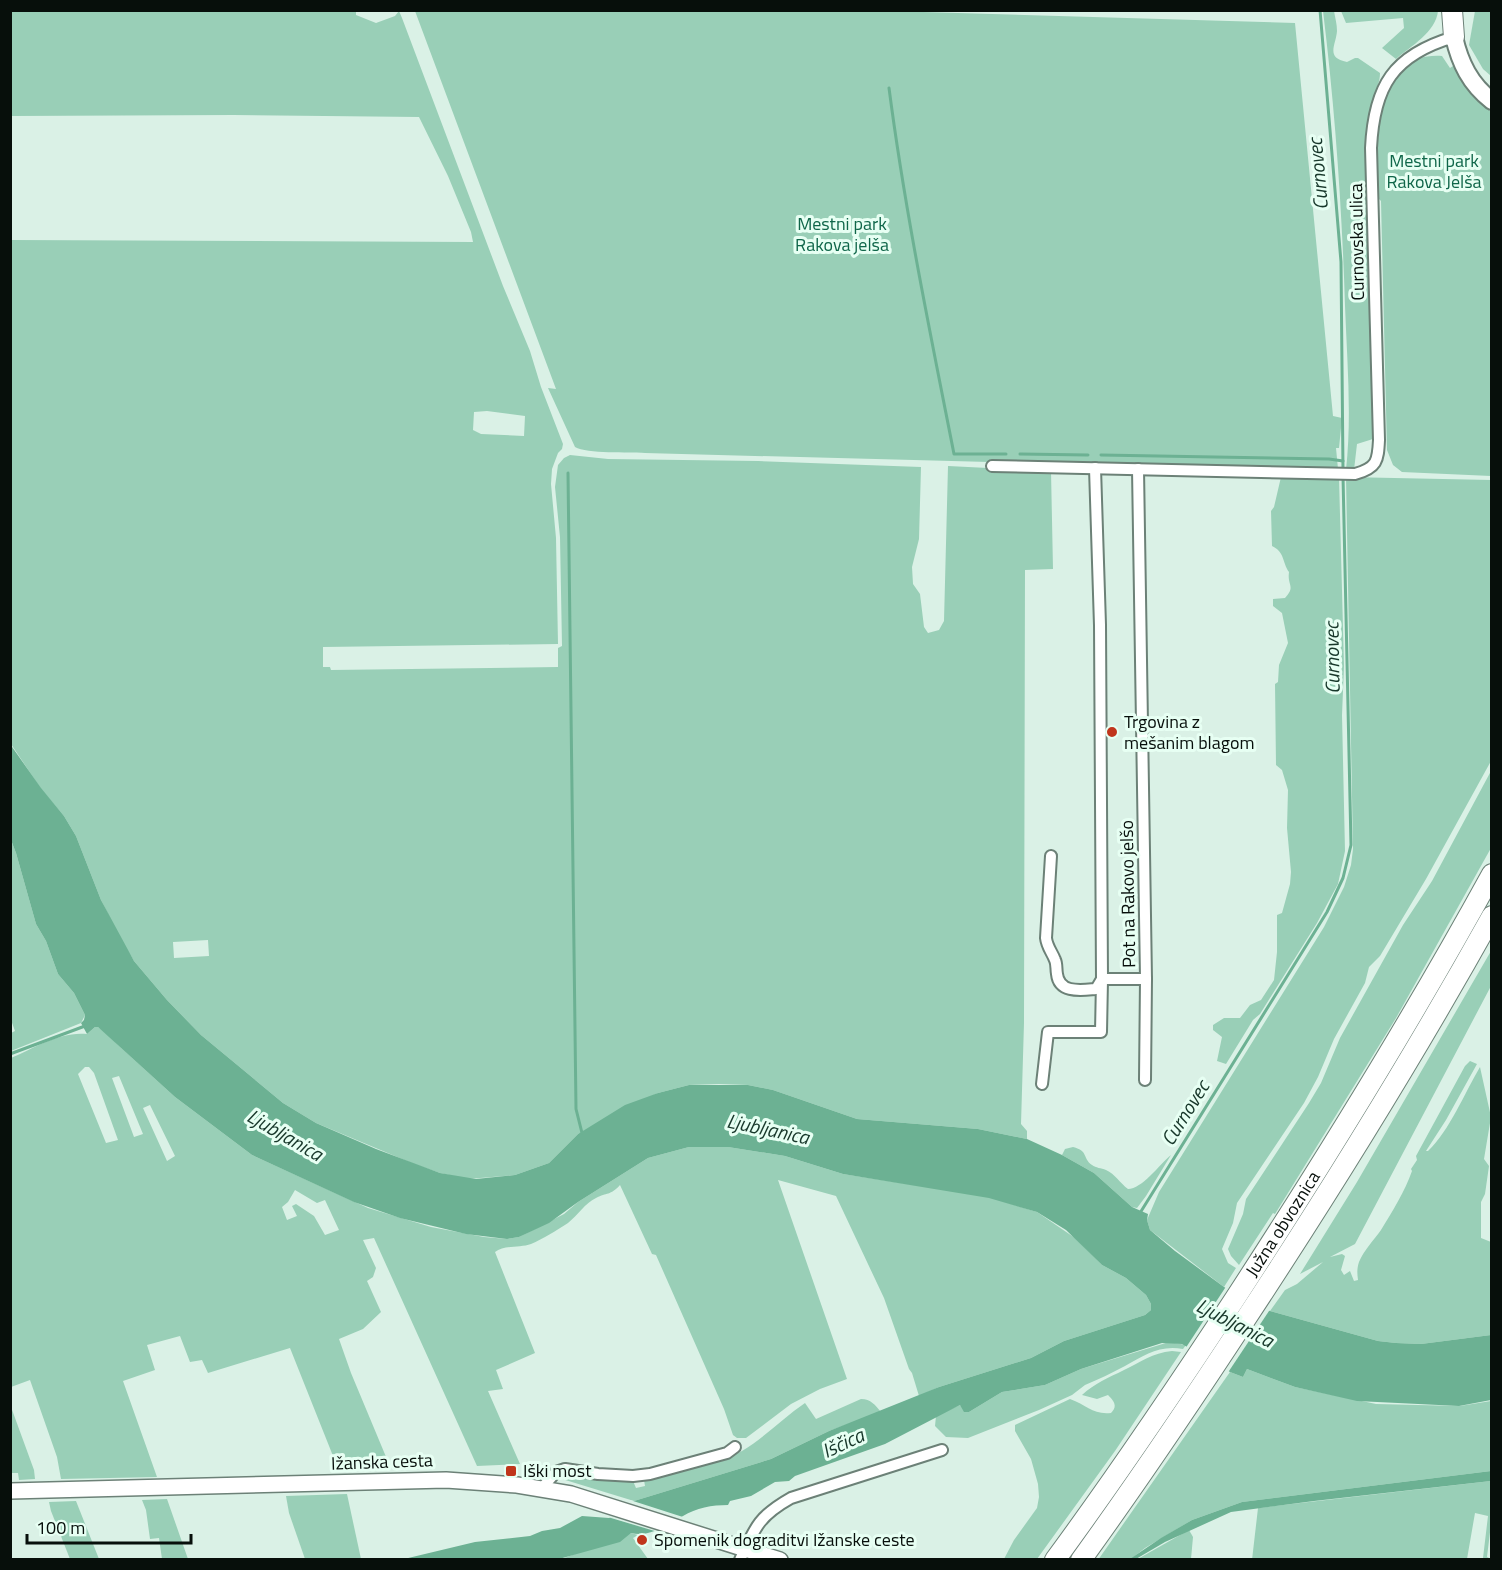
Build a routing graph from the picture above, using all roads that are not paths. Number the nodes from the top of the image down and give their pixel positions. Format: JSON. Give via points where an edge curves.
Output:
{"nodes":[{"id":1,"x":1452,"y":10,"type":"edge"},
{"id":2,"x":1454,"y":37,"type":"junction"},
{"id":3,"x":1491,"y":100,"type":"edge"},
{"id":4,"x":992,"y":466,"type":"dead end"},
{"id":5,"x":1095,"y":468,"type":"junction"},
{"id":6,"x":1138,"y":469,"type":"junction"},
{"id":7,"x":1051,"y":856,"type":"dead end"},
{"id":8,"x":1491,"y":874,"type":"edge"},
{"id":9,"x":1491,"y":916,"type":"edge"},
{"id":10,"x":1102,"y":979,"type":"junction"},
{"id":11,"x":1146,"y":979,"type":"junction"},
{"id":12,"x":1145,"y":1080,"type":"dead end"},
{"id":13,"x":1042,"y":1084,"type":"dead end"},
{"id":14,"x":735,"y":1447,"type":"dead end"},
{"id":15,"x":942,"y":1450,"type":"dead end"},
{"id":16,"x":542,"y":1488,"type":"junction"},
{"id":17,"x":10,"y":1491,"type":"edge"},
{"id":18,"x":743,"y":1554,"type":"edge"},
{"id":19,"x":779,"y":1559,"type":"edge"},
{"id":20,"x":1055,"y":1560,"type":"edge"},
{"id":21,"x":1080,"y":1560,"type":"edge"}],
"edges":[{"from":1,"to":2,"type":"highway"},
{"from":2,"to":3,"type":"main road","via":[[1467,74]]},
{"from":2,"to":6,"type":"street","name":"Curnovska ulica","via":[[1422,48],[1397,68],[1380,93],[1374,117],[1371,148],[1379,440],[1375,464],[1355,474]]},
{"from":4,"to":5,"type":"street"},
{"from":5,"to":6,"type":"street"},
{"from":5,"to":10,"type":"street","name":"Pot na Rakovo jelšo"},
{"from":6,"to":11,"type":"street","name":"Pot na Rakovo jelšo"},
{"from":7,"to":10,"type":"street","via":[[1046,938],[1057,976],[1068,989],[1096,989]]},
{"from":8,"to":20,"type":"highway","name":"Južna obvoznica","via":[[1399,1036],[1282,1227],[1138,1444]]},
{"from":9,"to":21,"type":"highway","name":"Južna obvoznica","via":[[1424,1035],[1300,1236]]},
{"from":10,"to":11,"type":"street","name":"Pot na Rakovo jelšo"},
{"from":10,"to":13,"type":"street","via":[[1101,1032],[1048,1032]]},
{"from":11,"to":12,"type":"street"},
{"from":14,"to":16,"type":"street","via":[[727,1453],[650,1474],[617,1476],[568,1468],[559,1470]]},
{"from":15,"to":18,"type":"street","via":[[791,1498],[770,1510],[755,1527]]},
{"from":16,"to":17,"type":"main road","name":"Ižanska cesta","via":[[446,1480]]},
{"from":16,"to":18,"type":"main road","name":"Ižanska cesta","via":[[725,1542]]},
{"from":18,"to":19,"type":"main road","name":"Ižanska cesta"}]}
